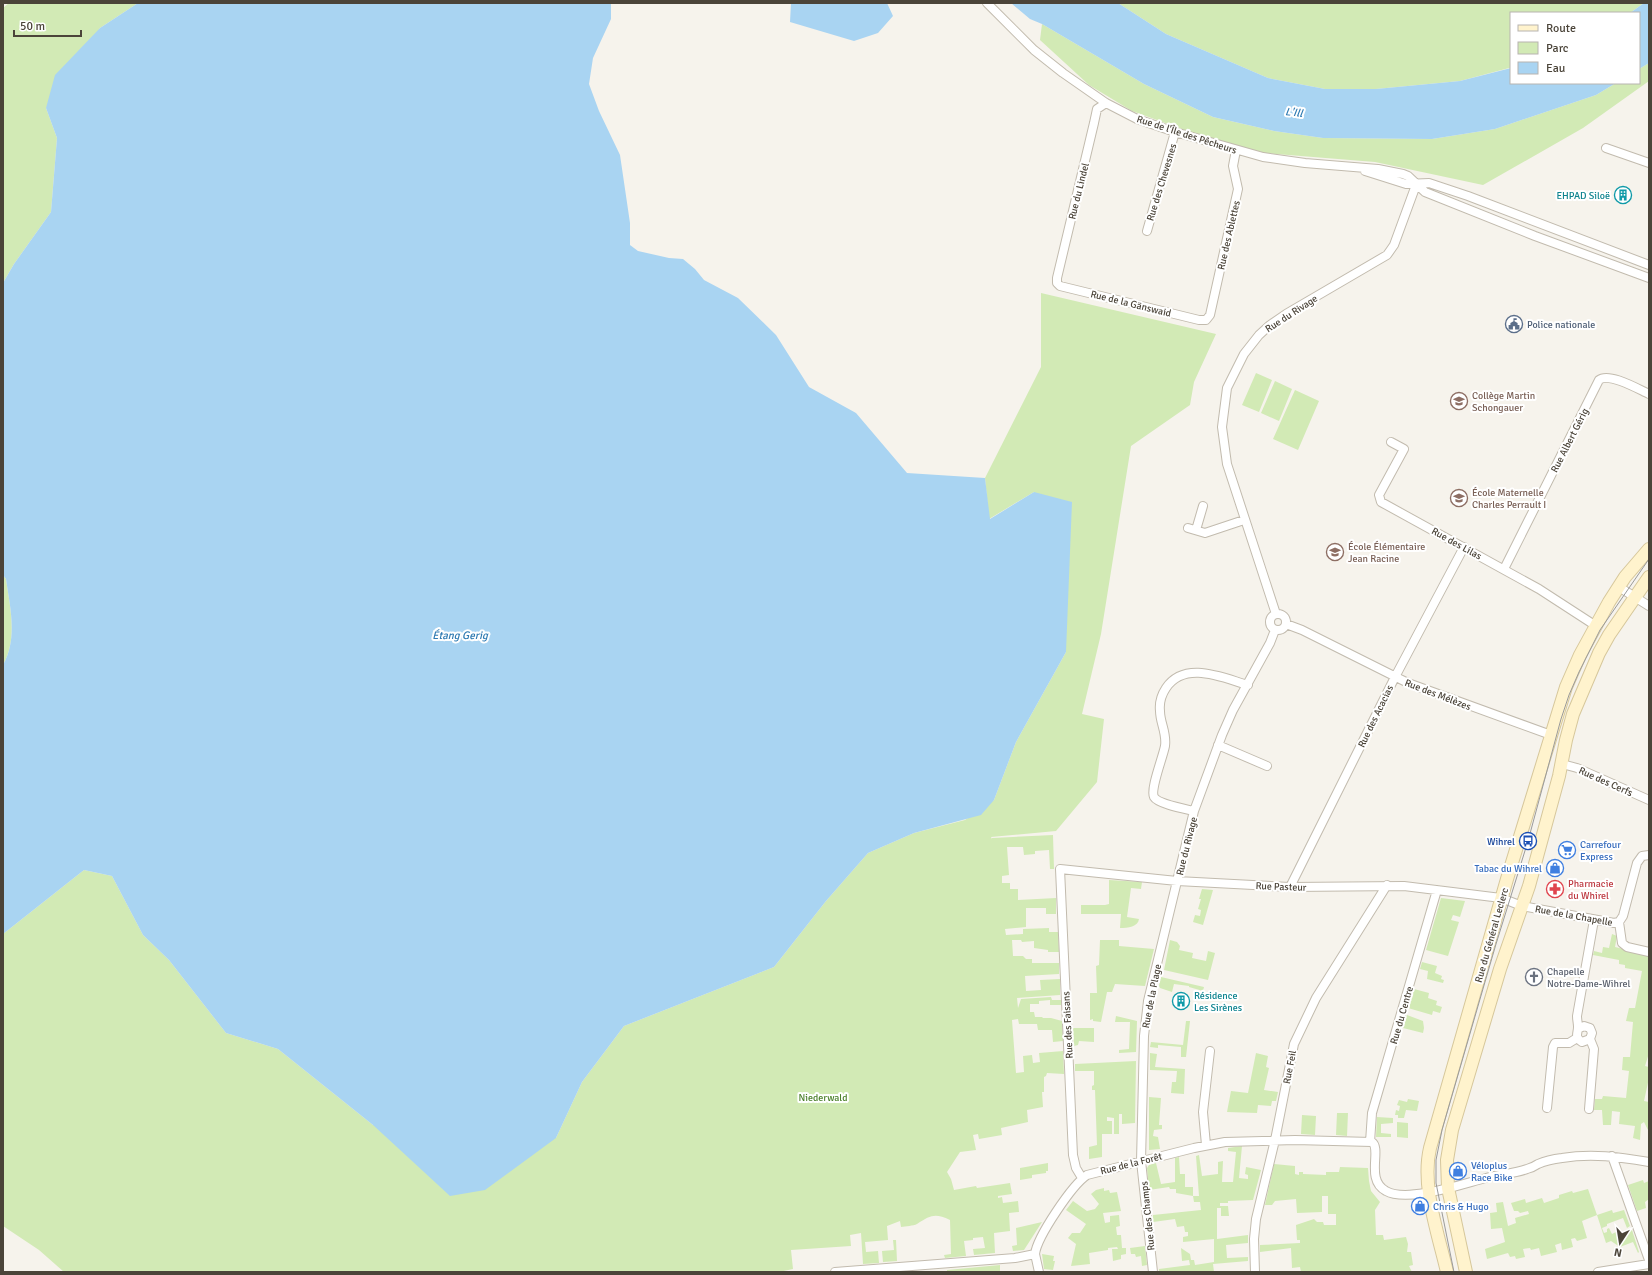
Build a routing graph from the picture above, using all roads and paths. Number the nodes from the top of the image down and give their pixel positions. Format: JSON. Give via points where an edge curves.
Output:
{"nodes":[{"id":1,"x":987,"y":3,"type":"edge"},
{"id":2,"x":1106,"y":103,"type":"junction"},
{"id":3,"x":1176,"y":132,"type":"junction"},
{"id":4,"x":1606,"y":148,"type":"dead end"},
{"id":5,"x":1236,"y":150,"type":"junction"},
{"id":6,"x":1649,"y":163,"type":"edge"},
{"id":7,"x":1416,"y":185,"type":"junction"},
{"id":8,"x":1542,"y":225,"type":"junction"},
{"id":9,"x":1147,"y":231,"type":"dead end"},
{"id":10,"x":1535,"y":236,"type":"junction"},
{"id":11,"x":1649,"y":265,"type":"edge"},
{"id":12,"x":1648,"y":276,"type":"edge"},
{"id":13,"x":1057,"y":283,"type":"joint"},
{"id":14,"x":1206,"y":320,"type":"joint"},
{"id":15,"x":1649,"y":394,"type":"edge"},
{"id":16,"x":1391,"y":442,"type":"dead end"},
{"id":17,"x":1203,"y":506,"type":"dead end"},
{"id":18,"x":1244,"y":520,"type":"junction"},
{"id":19,"x":1464,"y":547,"type":"junction"},
{"id":20,"x":1649,"y":549,"type":"edge"},
{"id":21,"x":1504,"y":569,"type":"junction"},
{"id":22,"x":1649,"y":577,"type":"edge"},
{"id":23,"x":1619,"y":587,"type":"junction"},
{"id":24,"x":1634,"y":598,"type":"junction"},
{"id":25,"x":1649,"y":606,"type":"edge"},
{"id":26,"x":1276,"y":614,"type":"junction"},
{"id":27,"x":1286,"y":624,"type":"junction"},
{"id":28,"x":1596,"y":626,"type":"junction"},
{"id":29,"x":1275,"y":630,"type":"junction"},
{"id":30,"x":1395,"y":677,"type":"junction"},
{"id":31,"x":1248,"y":685,"type":"junction"},
{"id":32,"x":1551,"y":735,"type":"junction"},
{"id":33,"x":1218,"y":745,"type":"junction"},
{"id":34,"x":1562,"y":764,"type":"junction"},
{"id":35,"x":1267,"y":766,"type":"dead end"},
{"id":36,"x":1649,"y":800,"type":"edge"},
{"id":37,"x":1194,"y":811,"type":"junction"},
{"id":38,"x":1649,"y":855,"type":"edge"},
{"id":39,"x":1060,"y":869,"type":"joint"},
{"id":40,"x":1177,"y":881,"type":"junction"},
{"id":41,"x":1388,"y":885,"type":"junction"},
{"id":42,"x":1290,"y":887,"type":"junction"},
{"id":43,"x":1437,"y":890,"type":"junction"},
{"id":44,"x":1501,"y":898,"type":"junction"},
{"id":45,"x":1522,"y":906,"type":"junction"},
{"id":46,"x":1594,"y":920,"type":"junction"},
{"id":47,"x":1619,"y":922,"type":"junction"},
{"id":48,"x":1649,"y":952,"type":"edge"},
{"id":49,"x":1578,"y":1028,"type":"junction"},
{"id":50,"x":1577,"y":1038,"type":"junction"},
{"id":51,"x":1590,"y":1039,"type":"junction"},
{"id":52,"x":1210,"y":1051,"type":"dead end"},
{"id":53,"x":1547,"y":1108,"type":"dead end"},
{"id":54,"x":1589,"y":1108,"type":"dead end"},
{"id":55,"x":1275,"y":1140,"type":"junction"},
{"id":56,"x":1370,"y":1142,"type":"junction"},
{"id":57,"x":1206,"y":1145,"type":"junction"},
{"id":58,"x":1612,"y":1156,"type":"junction"},
{"id":59,"x":1141,"y":1161,"type":"junction"},
{"id":60,"x":1649,"y":1162,"type":"edge"},
{"id":61,"x":1082,"y":1178,"type":"junction"},
{"id":62,"x":1448,"y":1188,"type":"junction"},
{"id":63,"x":1429,"y":1192,"type":"junction"},
{"id":64,"x":1035,"y":1254,"type":"junction"},
{"id":65,"x":1649,"y":1260,"type":"edge"},
{"id":66,"x":1649,"y":1264,"type":"edge"},
{"id":67,"x":889,"y":1270,"type":"edge"},
{"id":68,"x":835,"y":1272,"type":"edge"},
{"id":69,"x":1039,"y":1272,"type":"edge"},
{"id":70,"x":1153,"y":1272,"type":"edge"},
{"id":71,"x":1255,"y":1272,"type":"edge"},
{"id":72,"x":1447,"y":1272,"type":"edge"},
{"id":73,"x":1466,"y":1272,"type":"edge"},
{"id":74,"x":1598,"y":1272,"type":"edge"}],
"edges":[{"from":1,"to":2,"type":"street","name":"Rue de l'Île des Pêcheurs","via":[[1034,50]]},
{"from":2,"to":3,"type":"street","name":"Rue de l'Île des Pêcheurs","via":[[1137,119]]},
{"from":2,"to":13,"type":"street","name":"Rue du Lindel","via":[[1098,109]]},
{"from":3,"to":5,"type":"street","name":"Rue de l'Île des Pêcheurs"},
{"from":3,"to":9,"type":"street","name":"Rue des Chevesnes"},
{"from":4,"to":6,"type":"street"},
{"from":5,"to":7,"type":"street","name":"Rue de l'Île des Pêcheurs","via":[[1280,160],[1378,169],[1408,176]]},
{"from":5,"to":14,"type":"street","name":"Rue des Ablettes","via":[[1233,166],[1238,189],[1210,314]]},
{"from":7,"to":8,"type":"street","via":[[1429,183]]},
{"from":7,"to":10,"type":"street","name":"Rue de l'Île des Pêcheurs","via":[[1425,192]]},
{"from":7,"to":18,"type":"street","name":"Rue du Rivage","via":[[1394,245],[1387,255],[1270,325],[1248,347],[1239,361],[1227,388],[1222,426],[1227,464]]},
{"from":8,"to":10,"type":"street"},
{"from":8,"to":11,"type":"street"},
{"from":10,"to":12,"type":"street","name":"Rue de l'Île des Pêcheurs"},
{"from":13,"to":14,"type":"street","name":"Rue de la Gänswaid"},
{"from":15,"to":21,"type":"street","name":"Rue Albert Gérig","via":[[1611,378],[1601,378]]},
{"from":16,"to":19,"type":"street","name":"Rue des Lilas","via":[[1404,449],[1379,494],[1381,502]]},
{"from":17,"to":18,"type":"street","via":[[1192,529],[1205,532]]},
{"from":18,"to":26,"type":"street","name":"Rue du Rivage"},
{"from":19,"to":21,"type":"street","name":"Rue des Lilas"},
{"from":19,"to":30,"type":"street","name":"Rue des Acacias"},
{"from":20,"to":23,"type":"main road","name":"Rue du Général Leclerc"},
{"from":21,"to":28,"type":"street","name":"Rue des Lilas"},
{"from":22,"to":24,"type":"main road","name":"Rue du Général Leclerc"},
{"from":23,"to":24,"type":"street"},
{"from":23,"to":28,"type":"main road","name":"Rue du Général Leclerc"},
{"from":24,"to":25,"type":"street"},
{"from":24,"to":34,"type":"main road","name":"Rue du Général Leclerc","via":[[1609,635],[1590,671],[1573,714]]},
{"from":26,"to":27,"type":"street","via":[[1283,616]]},
{"from":26,"to":29,"type":"street","via":[[1269,622]]},
{"from":27,"to":29,"type":"street","via":[[1282,629]]},
{"from":27,"to":30,"type":"street","name":"Rue des Mélèzes"},
{"from":28,"to":32,"type":"main road","name":"Rue du Général Leclerc","via":[[1566,687]]},
{"from":29,"to":31,"type":"street","name":"Rue du Rivage"},
{"from":30,"to":32,"type":"street","name":"Rue des Mélèzes"},
{"from":30,"to":42,"type":"street","name":"Rue des Acacias"},
{"from":31,"to":33,"type":"street","name":"Rue du Rivage","via":[[1233,710]]},
{"from":31,"to":37,"type":"street","name":"Rue du Rivage","via":[[1193,672],[1175,678],[1161,698],[1160,716],[1166,743],[1154,796],[1162,802]]},
{"from":32,"to":44,"type":"main road","name":"Rue du Général Leclerc"},
{"from":33,"to":35,"type":"street"},
{"from":33,"to":37,"type":"street","name":"Rue du Rivage"},
{"from":34,"to":36,"type":"street","name":"Rue des Cerfs","via":[[1577,768]]},
{"from":34,"to":45,"type":"main road","name":"Rue du Général Leclerc"},
{"from":37,"to":40,"type":"street","name":"Rue du Rivage"},
{"from":38,"to":47,"type":"street","name":"Rue de la Chapelle","via":[[1642,856],[1637,863],[1625,911]]},
{"from":39,"to":40,"type":"street","name":"Rue Pasteur"},
{"from":39,"to":61,"type":"street","name":"Rue des Faisans","via":[[1073,1155]]},
{"from":40,"to":42,"type":"street","name":"Rue Pasteur"},
{"from":40,"to":59,"type":"street","name":"Rue de la Plage","via":[[1145,1020]]},
{"from":41,"to":42,"type":"street","name":"Rue Pasteur"},
{"from":41,"to":43,"type":"street","name":"Rue Pasteur"},
{"from":41,"to":55,"type":"street","name":"Rue Feil","via":[[1316,998],[1294,1044]]},
{"from":43,"to":44,"type":"street","name":"Rue Pasteur"},
{"from":43,"to":56,"type":"street","name":"Rue du Centre","via":[[1372,1113]]},
{"from":44,"to":45,"type":"street","name":"Rue de la Chapelle"},
{"from":44,"to":63,"type":"main road","name":"Rue du Général Leclerc","via":[[1429,1153]]},
{"from":45,"to":46,"type":"street","name":"Rue de la Chapelle"},
{"from":45,"to":62,"type":"main road","name":"Rue du Général Leclerc","via":[[1488,1008],[1452,1130],[1447,1160]]},
{"from":46,"to":47,"type":"street","name":"Rue de la Chapelle"},
{"from":46,"to":49,"type":"street","via":[[1577,1016]]},
{"from":47,"to":48,"type":"street","via":[[1622,943],[1627,947]]},
{"from":49,"to":50,"type":"street"},
{"from":49,"to":51,"type":"street","via":[[1590,1028]]},
{"from":50,"to":51,"type":"street","via":[[1582,1042]]},
{"from":50,"to":53,"type":"street","via":[[1569,1043],[1555,1043],[1553,1047]]},
{"from":51,"to":54,"type":"street","via":[[1594,1049]]},
{"from":52,"to":57,"type":"street","via":[[1204,1112]]},
{"from":55,"to":56,"type":"street","name":"Rue de la Forêt"},
{"from":55,"to":57,"type":"street","name":"Rue de la Forêt"},
{"from":55,"to":71,"type":"street","name":"Rue Feil","via":[[1256,1219]]},
{"from":56,"to":63,"type":"street","via":[[1375,1146],[1376,1179],[1383,1190],[1400,1196]]},
{"from":57,"to":59,"type":"street","name":"Rue de la Forêt"},
{"from":58,"to":60,"type":"street"},
{"from":58,"to":62,"type":"street","via":[[1585,1155],[1561,1158],[1507,1175]]},
{"from":58,"to":65,"type":"street"},
{"from":59,"to":61,"type":"street","name":"Rue de la Forêt"},
{"from":59,"to":70,"type":"street","name":"Rue des Champs"},
{"from":61,"to":64,"type":"street","via":[[1044,1231]]},
{"from":62,"to":63,"type":"street"},
{"from":62,"to":73,"type":"main road","name":"Rue du Général Leclerc"},
{"from":63,"to":72,"type":"main road","name":"Rue du Général Leclerc"},
{"from":64,"to":67,"type":"street"},
{"from":64,"to":69,"type":"street"},
{"from":66,"to":74,"type":"street"},
{"from":67,"to":68,"type":"street"}]}
